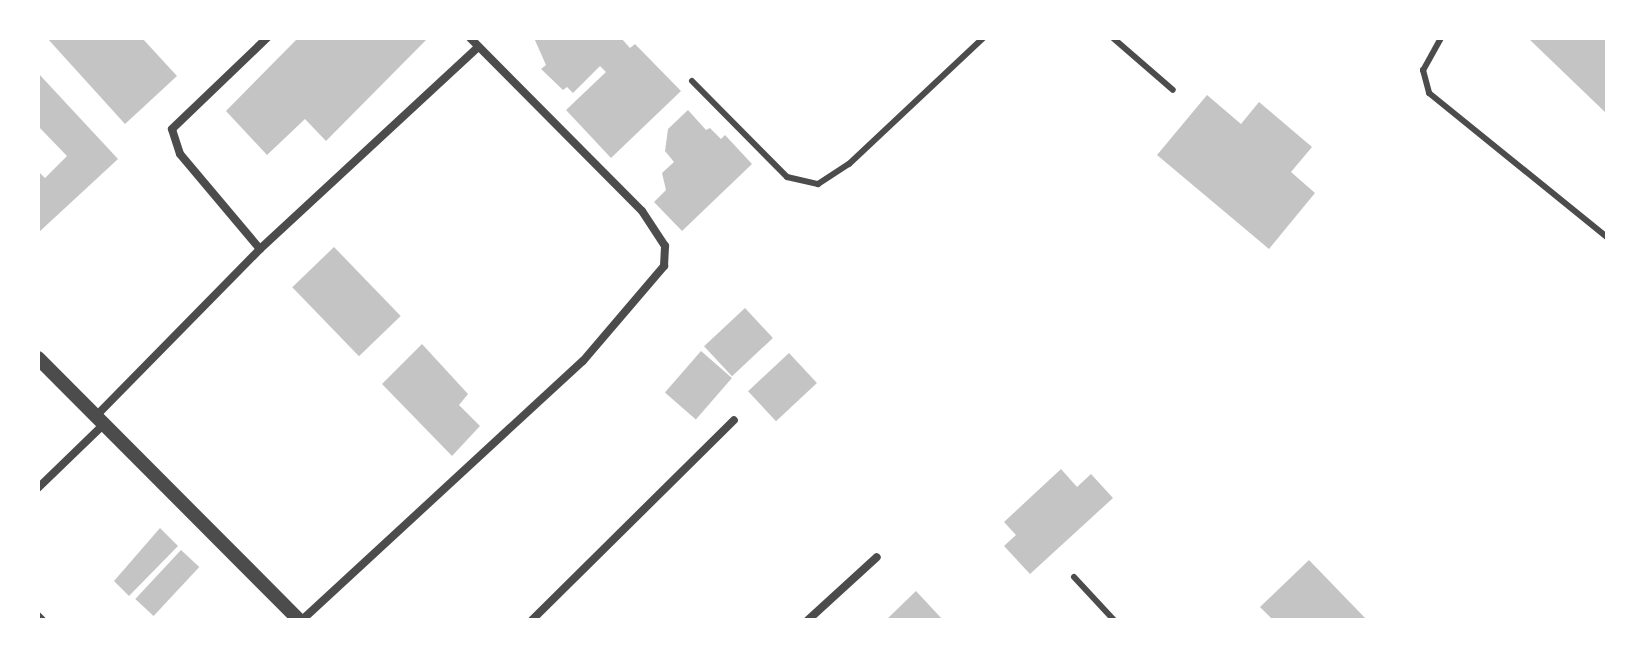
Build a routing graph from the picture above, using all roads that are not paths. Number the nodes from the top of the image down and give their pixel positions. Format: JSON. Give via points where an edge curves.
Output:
{"nodes":[{"id":1,"x":267,"y":38,"type":"edge"},
{"id":2,"x":470,"y":38,"type":"edge"},
{"id":3,"x":983,"y":38,"type":"edge"},
{"id":4,"x":1113,"y":38,"type":"edge"},
{"id":5,"x":1441,"y":38,"type":"edge"},
{"id":6,"x":478,"y":47,"type":"junction"},
{"id":7,"x":692,"y":81,"type":"dead end"},
{"id":8,"x":1173,"y":90,"type":"dead end"},
{"id":9,"x":1607,"y":237,"type":"edge"},
{"id":10,"x":260,"y":249,"type":"junction"},
{"id":11,"x":38,"y":358,"type":"edge"},
{"id":12,"x":734,"y":420,"type":"dead end"},
{"id":13,"x":98,"y":422,"type":"junction"},
{"id":14,"x":38,"y":488,"type":"edge"},
{"id":15,"x":877,"y":557,"type":"dead end"},
{"id":16,"x":1074,"y":577,"type":"dead end"},
{"id":17,"x":300,"y":620,"type":"edge"},
{"id":18,"x":532,"y":620,"type":"edge"},
{"id":19,"x":808,"y":620,"type":"edge"},
{"id":20,"x":1114,"y":620,"type":"edge"}],
"edges":[{"from":1,"to":10,"type":"street","via":[[172,129],[180,154]]},
{"from":2,"to":6,"type":"street"},
{"from":3,"to":7,"type":"lane","via":[[849,164],[818,184],[787,177]]},
{"from":4,"to":8,"type":"lane"},
{"from":5,"to":9,"type":"lane","via":[[1423,70],[1429,93]]},
{"from":6,"to":10,"type":"street"},
{"from":6,"to":17,"type":"street","via":[[642,211],[665,246],[664,266],[583,361]]},
{"from":10,"to":13,"type":"street"},
{"from":11,"to":13,"type":"street"},
{"from":12,"to":18,"type":"street"},
{"from":13,"to":14,"type":"street"},
{"from":13,"to":17,"type":"street"},
{"from":15,"to":19,"type":"street"},
{"from":16,"to":20,"type":"lane"}]}
